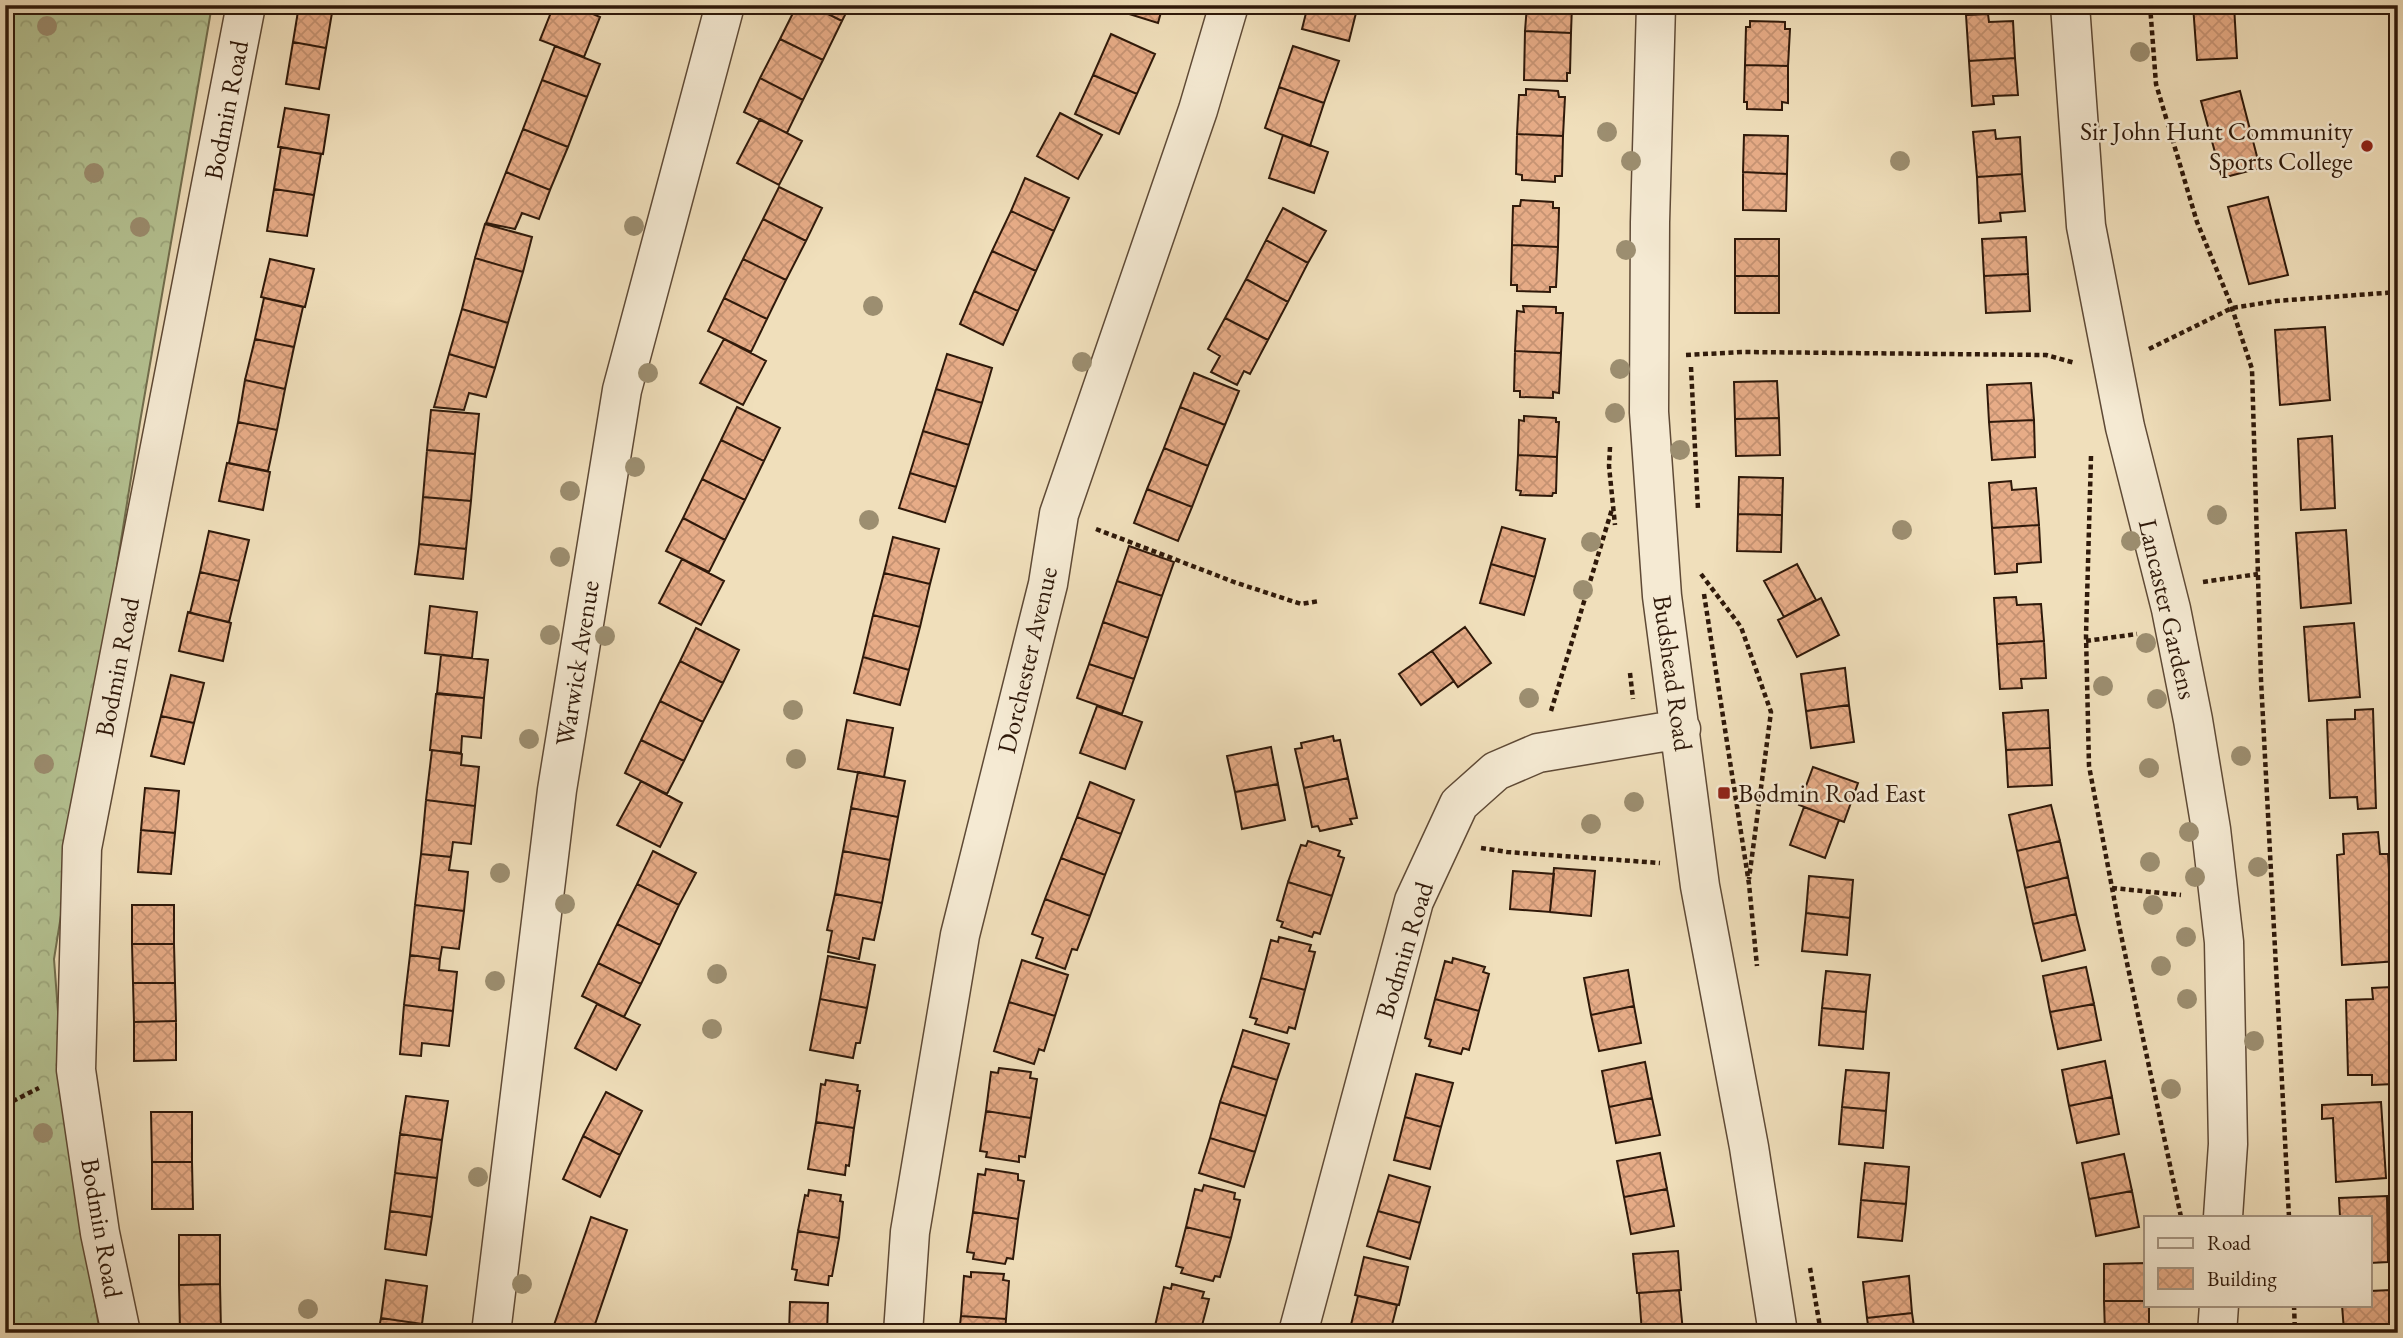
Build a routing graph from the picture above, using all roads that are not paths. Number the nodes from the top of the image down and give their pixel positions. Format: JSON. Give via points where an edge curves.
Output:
{"nodes":[{"id":1,"x":246,"y":5,"type":"edge"},
{"id":2,"x":725,"y":5,"type":"edge"},
{"id":3,"x":1229,"y":5,"type":"edge"},
{"id":4,"x":1656,"y":5,"type":"edge"},
{"id":5,"x":2070,"y":5,"type":"edge"},
{"id":6,"x":1681,"y":729,"type":"junction"},
{"id":7,"x":2223,"y":1216,"type":"edge"},
{"id":8,"x":2219,"y":1306,"type":"edge"},
{"id":9,"x":121,"y":1333,"type":"edge"},
{"id":10,"x":491,"y":1333,"type":"edge"},
{"id":11,"x":903,"y":1333,"type":"edge"},
{"id":12,"x":1298,"y":1333,"type":"edge"},
{"id":13,"x":1778,"y":1333,"type":"edge"},
{"id":14,"x":2217,"y":1333,"type":"edge"}],
"edges":[{"from":1,"to":9,"type":"street","name":"Bodmin Road","via":[[82,848],[76,1070],[100,1233]]},
{"from":2,"to":10,"type":"street","name":"Warwick Avenue","via":[[622,390],[556,790]]},
{"from":3,"to":11,"type":"street","name":"Dorchester Avenue","via":[[1198,110],[1059,514],[1048,584],[960,935],[910,1232]]},
{"from":4,"to":6,"type":"street","name":"Budshead Road","via":[[1649,412],[1662,596]]},
{"from":5,"to":7,"type":"street","name":"Lancaster Gardens","via":[[2085,226],[2125,427],[2175,629],[2211,829],[2224,942],[2228,1144]]},
{"from":6,"to":12,"type":"street","name":"Bodmin Road","via":[[1538,753],[1496,771],[1459,804],[1414,901]]},
{"from":6,"to":13,"type":"street","name":"Budshead Road","via":[[1700,886]]},
{"from":8,"to":14,"type":"street"}]}
